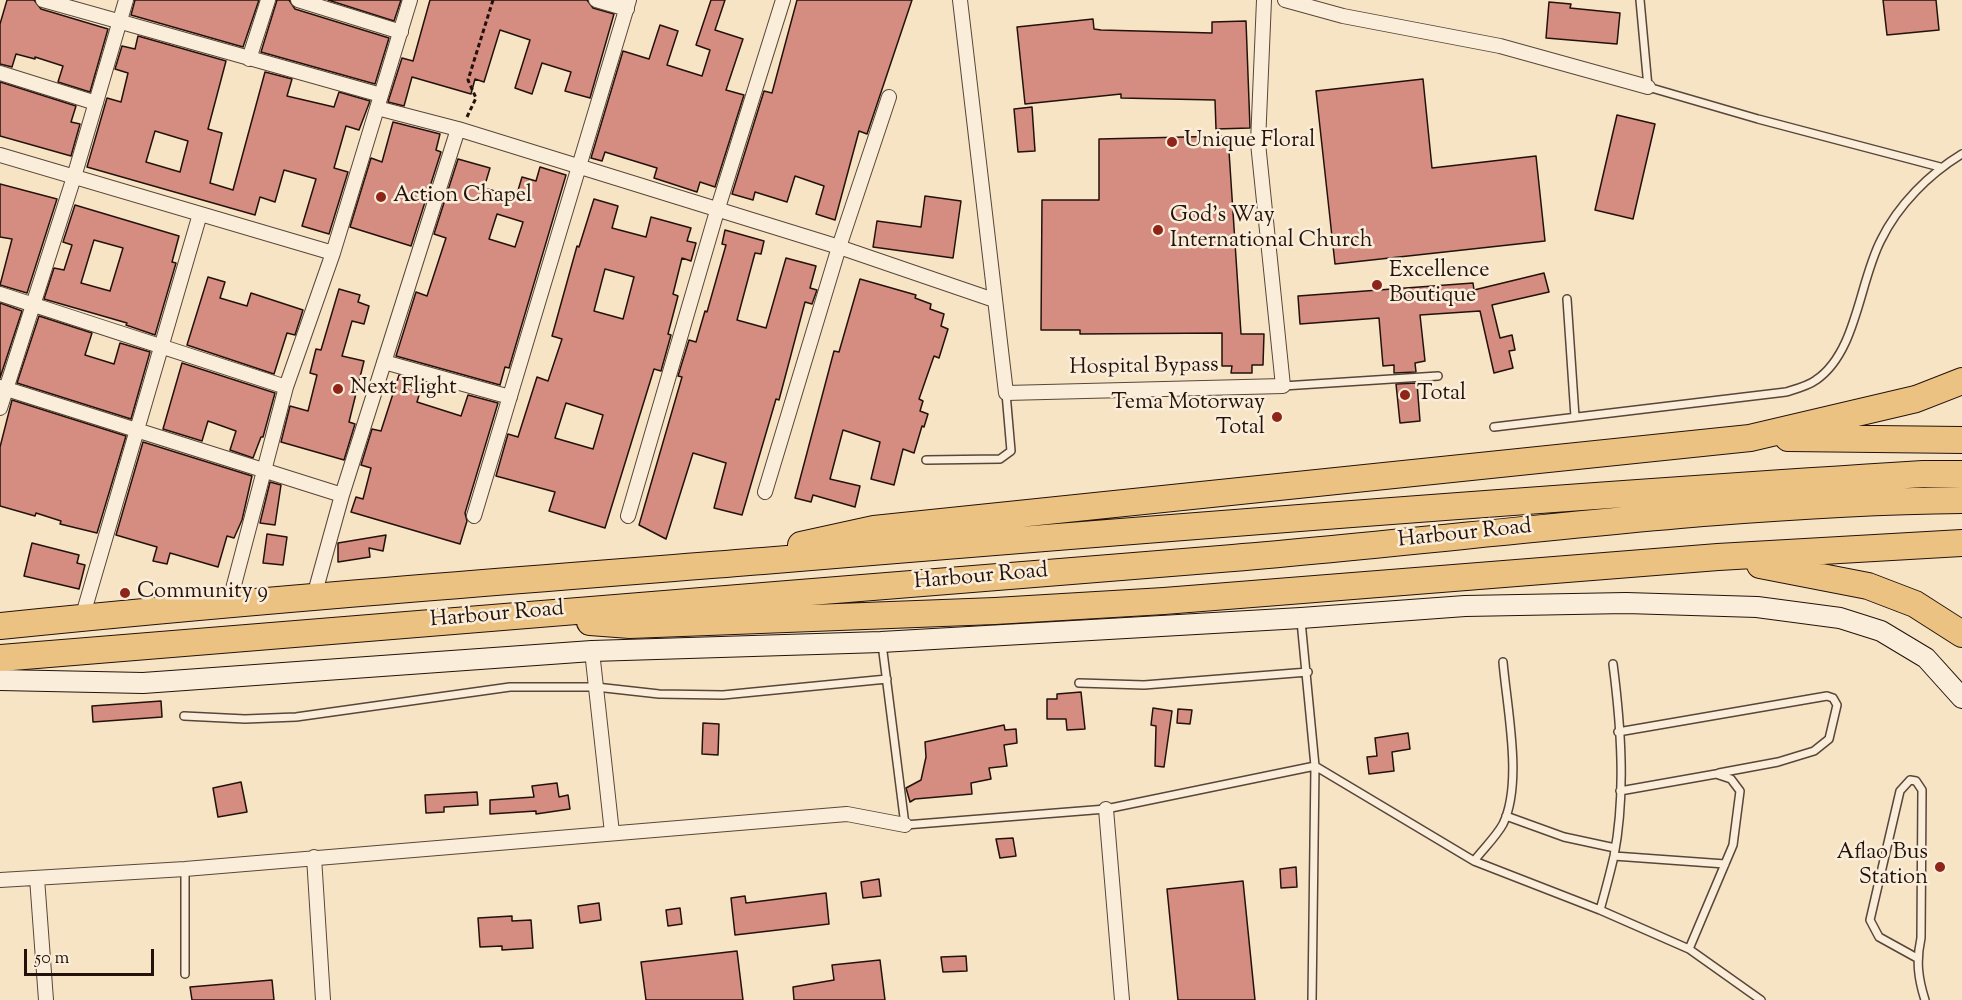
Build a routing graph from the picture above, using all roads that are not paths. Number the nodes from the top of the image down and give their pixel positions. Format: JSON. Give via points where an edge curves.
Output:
{"nodes":[{"id":1,"x":43,"y":0,"type":"edge"},
{"id":2,"x":126,"y":0,"type":"edge"},
{"id":3,"x":268,"y":0,"type":"edge"},
{"id":4,"x":298,"y":0,"type":"edge"},
{"id":5,"x":410,"y":0,"type":"edge"},
{"id":6,"x":596,"y":0,"type":"edge"},
{"id":7,"x":783,"y":0,"type":"edge"},
{"id":8,"x":960,"y":0,"type":"edge"},
{"id":9,"x":1264,"y":0,"type":"edge"},
{"id":10,"x":1285,"y":0,"type":"edge"},
{"id":11,"x":1640,"y":0,"type":"edge"},
{"id":12,"x":628,"y":5,"type":"edge"},
{"id":13,"x":119,"y":22,"type":"junction"},
{"id":14,"x":401,"y":32,"type":"junction"},
{"id":15,"x":249,"y":58,"type":"junction"},
{"id":16,"x":0,"y":73,"type":"edge"},
{"id":17,"x":1648,"y":87,"type":"junction"},
{"id":18,"x":889,"y":97,"type":"dead end"},
{"id":19,"x":379,"y":101,"type":"junction"},
{"id":20,"x":96,"y":103,"type":"junction"},
{"id":21,"x":458,"y":129,"type":"junction"},
{"id":22,"x":1962,"y":154,"type":"edge"},
{"id":23,"x":0,"y":155,"type":"edge"},
{"id":24,"x":1940,"y":167,"type":"junction"},
{"id":25,"x":579,"y":168,"type":"junction"},
{"id":26,"x":74,"y":177,"type":"junction"},
{"id":27,"x":717,"y":212,"type":"junction"},
{"id":28,"x":200,"y":214,"type":"junction"},
{"id":29,"x":839,"y":247,"type":"junction"},
{"id":30,"x":333,"y":253,"type":"junction"},
{"id":31,"x":0,"y":294,"type":"edge"},
{"id":32,"x":1567,"y":299,"type":"dead end"},
{"id":33,"x":994,"y":300,"type":"junction"},
{"id":34,"x":34,"y":304,"type":"junction"},
{"id":35,"x":160,"y":347,"type":"junction"},
{"id":36,"x":384,"y":362,"type":"junction"},
{"id":37,"x":1438,"y":376,"type":"dead end"},
{"id":38,"x":1962,"y":381,"type":"edge"},
{"id":39,"x":1283,"y":386,"type":"junction"},
{"id":40,"x":286,"y":387,"type":"junction"},
{"id":41,"x":3,"y":388,"type":"edge"},
{"id":42,"x":1006,"y":393,"type":"junction"},
{"id":43,"x":510,"y":397,"type":"junction"},
{"id":44,"x":0,"y":408,"type":"edge"},
{"id":45,"x":1575,"y":417,"type":"junction"},
{"id":46,"x":1494,"y":427,"type":"dead end"},
{"id":47,"x":135,"y":430,"type":"junction"},
{"id":48,"x":1750,"y":438,"type":"junction"},
{"id":49,"x":1962,"y":440,"type":"edge"},
{"id":50,"x":926,"y":460,"type":"dead end"},
{"id":51,"x":264,"y":470,"type":"junction"},
{"id":52,"x":1962,"y":474,"type":"edge"},
{"id":53,"x":765,"y":492,"type":"dead end"},
{"id":54,"x":342,"y":495,"type":"junction"},
{"id":55,"x":1962,"y":500,"type":"edge"},
{"id":56,"x":474,"y":516,"type":"dead end"},
{"id":57,"x":628,"y":516,"type":"dead end"},
{"id":58,"x":1962,"y":543,"type":"edge"},
{"id":59,"x":1718,"y":557,"type":"junction"},
{"id":60,"x":755,"y":561,"type":"junction"},
{"id":61,"x":314,"y":596,"type":"junction"},
{"id":62,"x":229,"y":604,"type":"junction"},
{"id":63,"x":530,"y":614,"type":"junction"},
{"id":64,"x":82,"y":618,"type":"junction"},
{"id":65,"x":1301,"y":618,"type":"junction"},
{"id":66,"x":0,"y":626,"type":"edge"},
{"id":67,"x":1962,"y":634,"type":"edge"},
{"id":68,"x":882,"y":642,"type":"junction"},
{"id":69,"x":592,"y":651,"type":"junction"},
{"id":70,"x":0,"y":658,"type":"edge"},
{"id":71,"x":1503,"y":662,"type":"dead end"},
{"id":72,"x":1613,"y":664,"type":"dead end"},
{"id":73,"x":1308,"y":672,"type":"junction"},
{"id":74,"x":886,"y":679,"type":"junction"},
{"id":75,"x":0,"y":680,"type":"edge"},
{"id":76,"x":1079,"y":683,"type":"dead end"},
{"id":77,"x":596,"y":687,"type":"junction"},
{"id":78,"x":1962,"y":698,"type":"edge"},
{"id":79,"x":184,"y":716,"type":"dead end"},
{"id":80,"x":1618,"y":732,"type":"junction"},
{"id":81,"x":1315,"y":766,"type":"junction"},
{"id":82,"x":1716,"y":774,"type":"junction"},
{"id":83,"x":1620,"y":791,"type":"junction"},
{"id":84,"x":1106,"y":809,"type":"junction"},
{"id":85,"x":1506,"y":816,"type":"junction"},
{"id":86,"x":905,"y":825,"type":"junction"},
{"id":87,"x":612,"y":833,"type":"junction"},
{"id":88,"x":1614,"y":852,"type":"junction"},
{"id":89,"x":314,"y":857,"type":"junction"},
{"id":90,"x":1474,"y":861,"type":"junction"},
{"id":91,"x":1725,"y":864,"type":"junction"},
{"id":92,"x":185,"y":869,"type":"junction"},
{"id":93,"x":37,"y":878,"type":"junction"},
{"id":94,"x":0,"y":880,"type":"edge"},
{"id":95,"x":1600,"y":910,"type":"junction"},
{"id":96,"x":1689,"y":949,"type":"junction"},
{"id":97,"x":1917,"y":957,"type":"junction"},
{"id":98,"x":185,"y":974,"type":"dead end"},
{"id":99,"x":46,"y":1000,"type":"edge"},
{"id":100,"x":323,"y":1000,"type":"edge"},
{"id":101,"x":1122,"y":1000,"type":"edge"},
{"id":102,"x":1312,"y":1000,"type":"edge"},
{"id":103,"x":1761,"y":1000,"type":"edge"},
{"id":104,"x":1925,"y":1000,"type":"edge"}],
"edges":[{"from":1,"to":13,"type":"street"},
{"from":2,"to":13,"type":"street"},
{"from":3,"to":15,"type":"street"},
{"from":4,"to":14,"type":"street"},
{"from":5,"to":14,"type":"street"},
{"from":6,"to":12,"type":"street"},
{"from":7,"to":27,"type":"street"},
{"from":8,"to":33,"type":"street"},
{"from":9,"to":39,"type":"street","via":[[1258,143]]},
{"from":10,"to":17,"type":"street","via":[[1343,16],[1500,46]]},
{"from":11,"to":17,"type":"lane"},
{"from":12,"to":25,"type":"street"},
{"from":13,"to":15,"type":"street"},
{"from":13,"to":20,"type":"street"},
{"from":14,"to":19,"type":"street"},
{"from":15,"to":19,"type":"street"},
{"from":16,"to":20,"type":"street"},
{"from":17,"to":24,"type":"lane"},
{"from":18,"to":29,"type":"street"},
{"from":19,"to":21,"type":"street"},
{"from":19,"to":30,"type":"street"},
{"from":20,"to":26,"type":"street"},
{"from":21,"to":25,"type":"street"},
{"from":21,"to":36,"type":"street"},
{"from":22,"to":24,"type":"lane"},
{"from":23,"to":26,"type":"street"},
{"from":24,"to":45,"type":"lane","via":[[1901,208],[1881,240],[1843,347],[1832,366],[1815,381],[1786,392]]},
{"from":25,"to":27,"type":"street"},
{"from":25,"to":43,"type":"street"},
{"from":26,"to":28,"type":"street"},
{"from":26,"to":34,"type":"street"},
{"from":27,"to":29,"type":"street"},
{"from":27,"to":57,"type":"street"},
{"from":28,"to":30,"type":"street"},
{"from":28,"to":35,"type":"street"},
{"from":29,"to":33,"type":"street"},
{"from":29,"to":53,"type":"street"},
{"from":30,"to":40,"type":"street"},
{"from":31,"to":34,"type":"street"},
{"from":32,"to":45,"type":"lane"},
{"from":33,"to":42,"type":"street"},
{"from":34,"to":35,"type":"street"},
{"from":34,"to":41,"type":"street"},
{"from":35,"to":40,"type":"street"},
{"from":35,"to":47,"type":"street"},
{"from":36,"to":43,"type":"street"},
{"from":36,"to":54,"type":"street"},
{"from":37,"to":39,"type":"lane","name":"Hospital Bypass"},
{"from":38,"to":48,"type":"highway","via":[[1916,399]]},
{"from":39,"to":42,"type":"street","name":"Hospital Bypass"},
{"from":40,"to":51,"type":"street"},
{"from":41,"to":44,"type":"street"},
{"from":41,"to":47,"type":"street"},
{"from":42,"to":50,"type":"lane","via":[[1011,451],[1000,459]]},
{"from":43,"to":56,"type":"street"},
{"from":45,"to":46,"type":"lane"},
{"from":47,"to":51,"type":"street"},
{"from":47,"to":64,"type":"street"},
{"from":48,"to":49,"type":"highway"},
{"from":48,"to":60,"type":"highway","via":[[874,529]]},
{"from":51,"to":54,"type":"street"},
{"from":51,"to":62,"type":"street"},
{"from":52,"to":60,"type":"highway","name":"Harbour Road","via":[[1614,493]]},
{"from":54,"to":61,"type":"street"},
{"from":55,"to":63,"type":"highway","name":"Harbour Road","via":[[1843,503],[1698,514]]},
{"from":58,"to":59,"type":"highway"},
{"from":59,"to":63,"type":"highway","via":[[1199,599],[995,611],[630,625]]},
{"from":59,"to":67,"type":"highway","via":[[1868,586],[1915,604]]},
{"from":60,"to":61,"type":"highway","name":"Harbour Road"},
{"from":61,"to":62,"type":"highway","name":"Harbour Road"},
{"from":62,"to":64,"type":"highway","name":"Harbour Road"},
{"from":63,"to":70,"type":"highway","name":"Harbour Road"},
{"from":64,"to":66,"type":"highway","name":"Harbour Road"},
{"from":65,"to":68,"type":"street","name":"Harbour Road"},
{"from":65,"to":73,"type":"lane"},
{"from":65,"to":78,"type":"street","name":"Harbour Road","via":[[1465,606],[1626,603],[1756,607],[1840,618],[1881,631],[1926,658]]},
{"from":68,"to":69,"type":"street","name":"Harbour Road"},
{"from":68,"to":74,"type":"lane"},
{"from":69,"to":75,"type":"street","name":"Harbour Road","via":[[143,683]]},
{"from":69,"to":77,"type":"street"},
{"from":71,"to":85,"type":"lane","via":[[1514,783]]},
{"from":72,"to":80,"type":"lane"},
{"from":73,"to":76,"type":"lane","via":[[1144,685]]},
{"from":73,"to":81,"type":"lane"},
{"from":74,"to":77,"type":"lane","via":[[723,695],[659,694]]},
{"from":74,"to":86,"type":"lane"},
{"from":77,"to":79,"type":"lane","via":[[510,687],[296,717]]},
{"from":77,"to":87,"type":"street"},
{"from":80,"to":82,"type":"lane","via":[[1833,698],[1836,705],[1829,739],[1814,751]]},
{"from":80,"to":83,"type":"lane"},
{"from":81,"to":84,"type":"lane"},
{"from":81,"to":90,"type":"lane"},
{"from":81,"to":102,"type":"lane"},
{"from":82,"to":83,"type":"lane"},
{"from":82,"to":91,"type":"lane","via":[[1731,779],[1740,791],[1733,845]]},
{"from":83,"to":88,"type":"lane"},
{"from":84,"to":86,"type":"lane"},
{"from":84,"to":101,"type":"street"},
{"from":85,"to":88,"type":"lane"},
{"from":85,"to":90,"type":"lane"},
{"from":86,"to":87,"type":"street","via":[[847,814]]},
{"from":87,"to":89,"type":"street"},
{"from":88,"to":91,"type":"lane"},
{"from":88,"to":95,"type":"lane"},
{"from":89,"to":92,"type":"street"},
{"from":89,"to":100,"type":"street"},
{"from":90,"to":95,"type":"lane"},
{"from":91,"to":96,"type":"lane"},
{"from":92,"to":93,"type":"street"},
{"from":92,"to":98,"type":"lane"},
{"from":93,"to":94,"type":"street"},
{"from":93,"to":99,"type":"street"},
{"from":95,"to":96,"type":"lane"},
{"from":96,"to":103,"type":"lane"},
{"from":97,"to":97,"type":"lane","via":[[1921,938],[1922,790],[1916,781],[1910,780],[1900,791],[1870,920],[1879,937]]},
{"from":97,"to":104,"type":"lane"}]}
